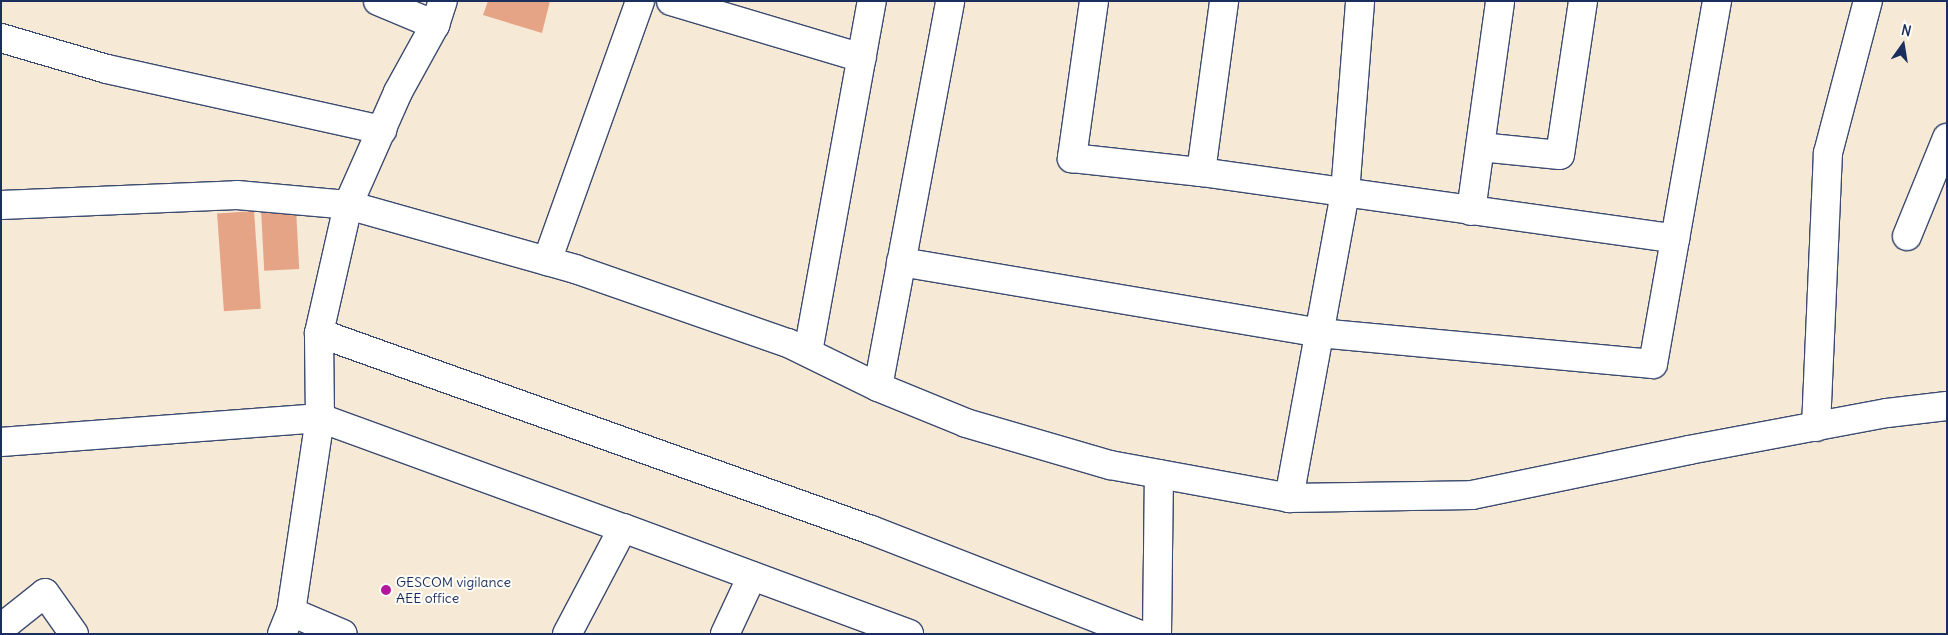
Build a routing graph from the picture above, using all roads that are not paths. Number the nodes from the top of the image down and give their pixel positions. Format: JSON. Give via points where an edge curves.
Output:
{"nodes":[{"id":1,"x":378,"y":1,"type":"edge"},
{"id":2,"x":640,"y":1,"type":"edge"},
{"id":3,"x":671,"y":1,"type":"edge"},
{"id":4,"x":872,"y":1,"type":"edge"},
{"id":5,"x":950,"y":1,"type":"edge"},
{"id":6,"x":1094,"y":1,"type":"edge"},
{"id":7,"x":1224,"y":1,"type":"edge"},
{"id":8,"x":1360,"y":1,"type":"edge"},
{"id":9,"x":1500,"y":1,"type":"edge"},
{"id":10,"x":1584,"y":1,"type":"edge"},
{"id":11,"x":1717,"y":1,"type":"edge"},
{"id":12,"x":1868,"y":1,"type":"edge"},
{"id":13,"x":439,"y":13,"type":"edge"},
{"id":14,"x":1,"y":38,"type":"edge"},
{"id":15,"x":862,"y":58,"type":"junction"},
{"id":16,"x":382,"y":130,"type":"junction"},
{"id":17,"x":1947,"y":138,"type":"edge"},
{"id":18,"x":1480,"y":147,"type":"junction"},
{"id":19,"x":1201,"y":172,"type":"junction"},
{"id":20,"x":1345,"y":192,"type":"junction"},
{"id":21,"x":1,"y":205,"type":"edge"},
{"id":22,"x":348,"y":205,"type":"junction"},
{"id":23,"x":1471,"y":210,"type":"junction"},
{"id":24,"x":1907,"y":236,"type":"dead end"},
{"id":25,"x":1675,"y":239,"type":"junction"},
{"id":26,"x":547,"y":261,"type":"junction"},
{"id":27,"x":901,"y":262,"type":"junction"},
{"id":28,"x":319,"y":333,"type":"junction"},
{"id":29,"x":1319,"y":333,"type":"junction"},
{"id":30,"x":808,"y":352,"type":"junction"},
{"id":31,"x":878,"y":387,"type":"junction"},
{"id":32,"x":1947,"y":406,"type":"edge"},
{"id":33,"x":320,"y":418,"type":"junction"},
{"id":34,"x":1816,"y":426,"type":"junction"},
{"id":35,"x":1,"y":442,"type":"edge"},
{"id":36,"x":1159,"y":474,"type":"junction"},
{"id":37,"x":1288,"y":498,"type":"junction"},
{"id":38,"x":623,"y":528,"type":"junction"},
{"id":39,"x":752,"y":576,"type":"junction"},
{"id":40,"x":286,"y":623,"type":"edge"},
{"id":41,"x":1,"y":628,"type":"edge"},
{"id":42,"x":74,"y":634,"type":"edge"},
{"id":43,"x":343,"y":634,"type":"edge"},
{"id":44,"x":567,"y":634,"type":"edge"},
{"id":45,"x":725,"y":634,"type":"edge"},
{"id":46,"x":909,"y":634,"type":"edge"},
{"id":47,"x":1138,"y":634,"type":"edge"},
{"id":48,"x":1157,"y":634,"type":"edge"}],
"edges":[{"from":1,"to":13,"type":"street"},
{"from":2,"to":26,"type":"street"},
{"from":3,"to":15,"type":"street"},
{"from":4,"to":15,"type":"street"},
{"from":5,"to":27,"type":"street"},
{"from":6,"to":19,"type":"street","via":[[1072,158]]},
{"from":7,"to":19,"type":"street"},
{"from":8,"to":20,"type":"street"},
{"from":9,"to":18,"type":"street"},
{"from":10,"to":18,"type":"street","via":[[1560,155]]},
{"from":11,"to":25,"type":"street"},
{"from":12,"to":34,"type":"street","via":[[1828,153]]},
{"from":13,"to":16,"type":"street"},
{"from":14,"to":16,"type":"street","via":[[107,70]]},
{"from":15,"to":30,"type":"street"},
{"from":16,"to":22,"type":"street"},
{"from":17,"to":24,"type":"street"},
{"from":18,"to":23,"type":"street"},
{"from":19,"to":20,"type":"street"},
{"from":20,"to":23,"type":"street"},
{"from":20,"to":29,"type":"street"},
{"from":21,"to":22,"type":"street","via":[[237,195]]},
{"from":22,"to":26,"type":"street"},
{"from":22,"to":28,"type":"street"},
{"from":23,"to":25,"type":"street"},
{"from":25,"to":29,"type":"street","via":[[1653,364]]},
{"from":26,"to":30,"type":"street"},
{"from":27,"to":29,"type":"street"},
{"from":27,"to":31,"type":"street"},
{"from":28,"to":33,"type":"street"},
{"from":28,"to":47,"type":"street","via":[[871,530]]},
{"from":29,"to":37,"type":"street"},
{"from":30,"to":31,"type":"street"},
{"from":31,"to":36,"type":"street","via":[[966,422],[1110,466]]},
{"from":32,"to":34,"type":"street"},
{"from":33,"to":35,"type":"street"},
{"from":33,"to":38,"type":"street"},
{"from":33,"to":40,"type":"street"},
{"from":34,"to":37,"type":"street","via":[[1472,495]]},
{"from":36,"to":37,"type":"street"},
{"from":36,"to":48,"type":"street"},
{"from":38,"to":39,"type":"street"},
{"from":38,"to":44,"type":"street"},
{"from":39,"to":45,"type":"street"},
{"from":39,"to":46,"type":"street"},
{"from":40,"to":43,"type":"street"},
{"from":41,"to":42,"type":"street","via":[[45,593]]}]}
